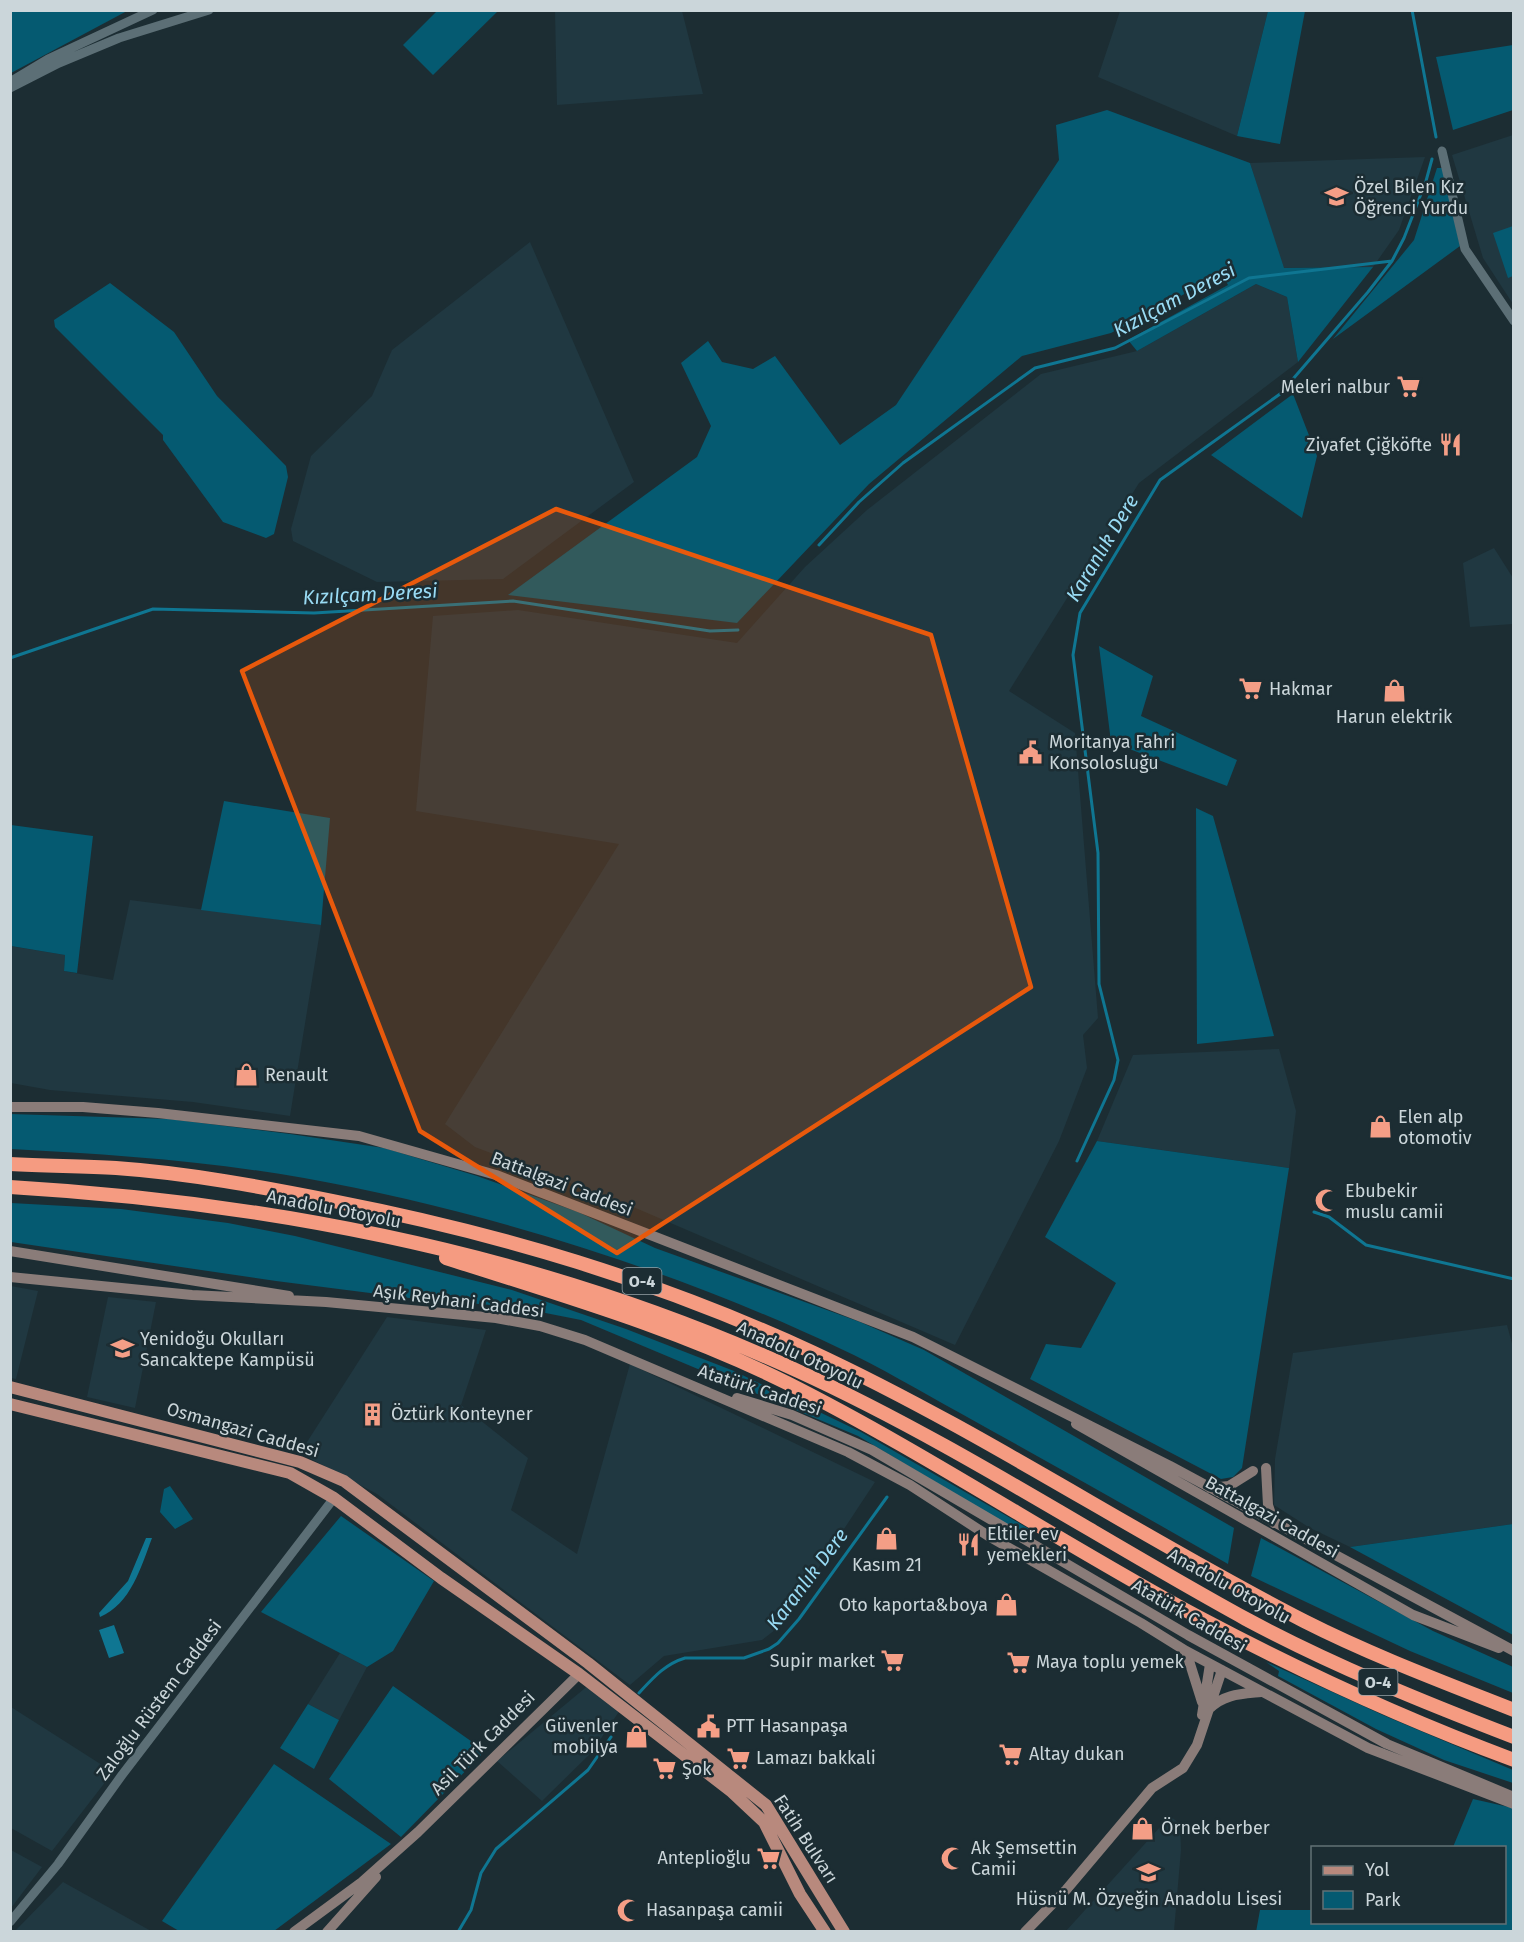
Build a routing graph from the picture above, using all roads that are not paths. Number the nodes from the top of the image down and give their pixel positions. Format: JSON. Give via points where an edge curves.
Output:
{"nodes":[{"id":1,"x":153,"y":10,"type":"edge"},
{"id":2,"x":206,"y":11,"type":"edge"},
{"id":3,"x":10,"y":81,"type":"edge"},
{"id":4,"x":10,"y":88,"type":"edge"},
{"id":5,"x":1442,"y":151,"type":"dead end"},
{"id":6,"x":1514,"y":321,"type":"edge"},
{"id":7,"x":10,"y":1107,"type":"edge"},
{"id":8,"x":10,"y":1164,"type":"edge"},
{"id":9,"x":10,"y":1188,"type":"edge"},
{"id":10,"x":352,"y":1229,"type":"junction"},
{"id":11,"x":10,"y":1251,"type":"edge"},
{"id":12,"x":10,"y":1277,"type":"edge"},
{"id":13,"x":326,"y":1302,"type":"junction"},
{"id":14,"x":685,"y":1382,"type":"junction"},
{"id":15,"x":10,"y":1387,"type":"edge"},
{"id":16,"x":1023,"y":1390,"type":"junction"},
{"id":17,"x":10,"y":1404,"type":"edge"},
{"id":18,"x":1266,"y":1468,"type":"dead end"},
{"id":19,"x":1253,"y":1471,"type":"dead end"},
{"id":20,"x":1210,"y":1488,"type":"junction"},
{"id":21,"x":334,"y":1498,"type":"junction"},
{"id":22,"x":1274,"y":1523,"type":"junction"},
{"id":23,"x":1186,"y":1651,"type":"junction"},
{"id":24,"x":1514,"y":1652,"type":"edge"},
{"id":25,"x":1377,"y":1654,"type":"junction"},
{"id":26,"x":588,"y":1663,"type":"junction"},
{"id":27,"x":1210,"y":1664,"type":"junction"},
{"id":28,"x":1222,"y":1670,"type":"junction"},
{"id":29,"x":579,"y":1674,"type":"junction"},
{"id":30,"x":1262,"y":1692,"type":"junction"},
{"id":31,"x":1514,"y":1702,"type":"edge"},
{"id":32,"x":1206,"y":1708,"type":"junction"},
{"id":33,"x":1514,"y":1710,"type":"edge"},
{"id":34,"x":1514,"y":1737,"type":"edge"},
{"id":35,"x":693,"y":1757,"type":"junction"},
{"id":36,"x":1514,"y":1760,"type":"edge"},
{"id":37,"x":735,"y":1788,"type":"junction"},
{"id":38,"x":1514,"y":1797,"type":"edge"},
{"id":39,"x":1514,"y":1804,"type":"edge"},
{"id":40,"x":401,"y":1847,"type":"junction"},
{"id":41,"x":10,"y":1922,"type":"edge"},
{"id":42,"x":294,"y":1932,"type":"edge"},
{"id":43,"x":327,"y":1932,"type":"edge"},
{"id":44,"x":825,"y":1932,"type":"edge"},
{"id":45,"x":844,"y":1932,"type":"edge"},
{"id":46,"x":1025,"y":1932,"type":"edge"}],
"edges":[{"from":1,"to":3,"type":"street"},
{"from":2,"to":4,"type":"street","via":[[119,38]]},
{"from":5,"to":6,"type":"street","via":[[1465,249]]},
{"from":7,"to":16,"type":"main road","name":"Battalgazi Caddesi","via":[[158,1113],[359,1136],[401,1146],[582,1206],[913,1337]]},
{"from":8,"to":25,"type":"highway","name":"Anadolu Otoyolu","number":"O-4","via":[[120,1169],[258,1187],[425,1219],[631,1277],[732,1317],[866,1378],[1256,1596]]},
{"from":9,"to":10,"type":"highway","name":"Anadolu Otoyolu","number":"O-4","via":[[117,1194],[220,1206]]},
{"from":10,"to":34,"type":"highway","name":"Anadolu Otoyolu","number":"O-4","via":[[477,1257],[565,1282],[798,1371],[940,1444],[1246,1619],[1423,1702]]},
{"from":10,"to":36,"type":"highway","via":[[550,1291],[727,1354],[788,1383],[1199,1617],[1366,1701]]},
{"from":11,"to":13,"type":"main road","name":"Aşık Reyhani Caddesi"},
{"from":12,"to":13,"type":"main road","name":"Aşık Reyhani Caddesi","via":[[192,1296]]},
{"from":13,"to":14,"type":"main road","name":"Aşık Reyhani Caddesi","via":[[496,1318],[540,1326],[609,1349]]},
{"from":14,"to":23,"type":"main road","name":"Atatürk Caddesi","via":[[877,1467],[990,1538]]},
{"from":14,"to":38,"type":"main road","name":"Atatürk Caddesi","via":[[792,1415],[872,1450],[1188,1635],[1387,1744]]},
{"from":15,"to":26,"type":"main road","name":"Osmangazi Caddesi","via":[[300,1461],[344,1481]]},
{"from":16,"to":20,"type":"main road","name":"Battalgazi Caddesi"},
{"from":16,"to":24,"type":"main road","name":"Battalgazi Caddesi","via":[[1123,1452],[1413,1615],[1471,1640]]},
{"from":17,"to":21,"type":"main road","name":"Osmangazi Caddesi","via":[[290,1473]]},
{"from":18,"to":22,"type":"main road"},
{"from":19,"to":20,"type":"main road","via":[[1229,1486]]},
{"from":20,"to":22,"type":"main road","name":"Battalgazi Caddesi"},
{"from":21,"to":29,"type":"main road","name":"Osmangazi Caddesi"},
{"from":21,"to":41,"type":"street","name":"Zaloğlu Rüstem Caddesi"},
{"from":22,"to":24,"type":"main road","name":"Battalgazi Caddesi"},
{"from":23,"to":27,"type":"main road","name":"Atatürk Caddesi"},
{"from":23,"to":32,"type":"main road"},
{"from":25,"to":31,"type":"highway"},
{"from":25,"to":33,"type":"highway","name":"Anadolu Otoyolu","number":"O-4"},
{"from":26,"to":29,"type":"main road","name":"Asil Türk Caddesi"},
{"from":26,"to":35,"type":"main road","name":"Fatih Bulvarı"},
{"from":27,"to":28,"type":"main road","name":"Atatürk Caddesi"},
{"from":27,"to":32,"type":"main road"},
{"from":28,"to":30,"type":"main road","name":"Atatürk Caddesi"},
{"from":28,"to":32,"type":"main road"},
{"from":29,"to":35,"type":"main road","name":"Fatih Bulvarı"},
{"from":29,"to":40,"type":"main road","name":"Asil Türk Caddesi"},
{"from":30,"to":32,"type":"main road","via":[[1233,1695]]},
{"from":30,"to":39,"type":"main road","name":"Atatürk Caddesi","via":[[1368,1748]]},
{"from":32,"to":46,"type":"main road","via":[[1197,1745],[1183,1768],[1152,1788]]},
{"from":35,"to":37,"type":"main road","name":"Fatih Bulvarı"},
{"from":37,"to":44,"type":"main road","name":"Fatih Bulvarı","via":[[764,1822]]},
{"from":37,"to":45,"type":"main road","name":"Fatih Bulvarı","via":[[766,1805]]},
{"from":40,"to":42,"type":"main road","name":"Asil Türk Caddesi","via":[[362,1882]]},
{"from":40,"to":43,"type":"main road","name":"Asil Türk Caddesi"}]}
